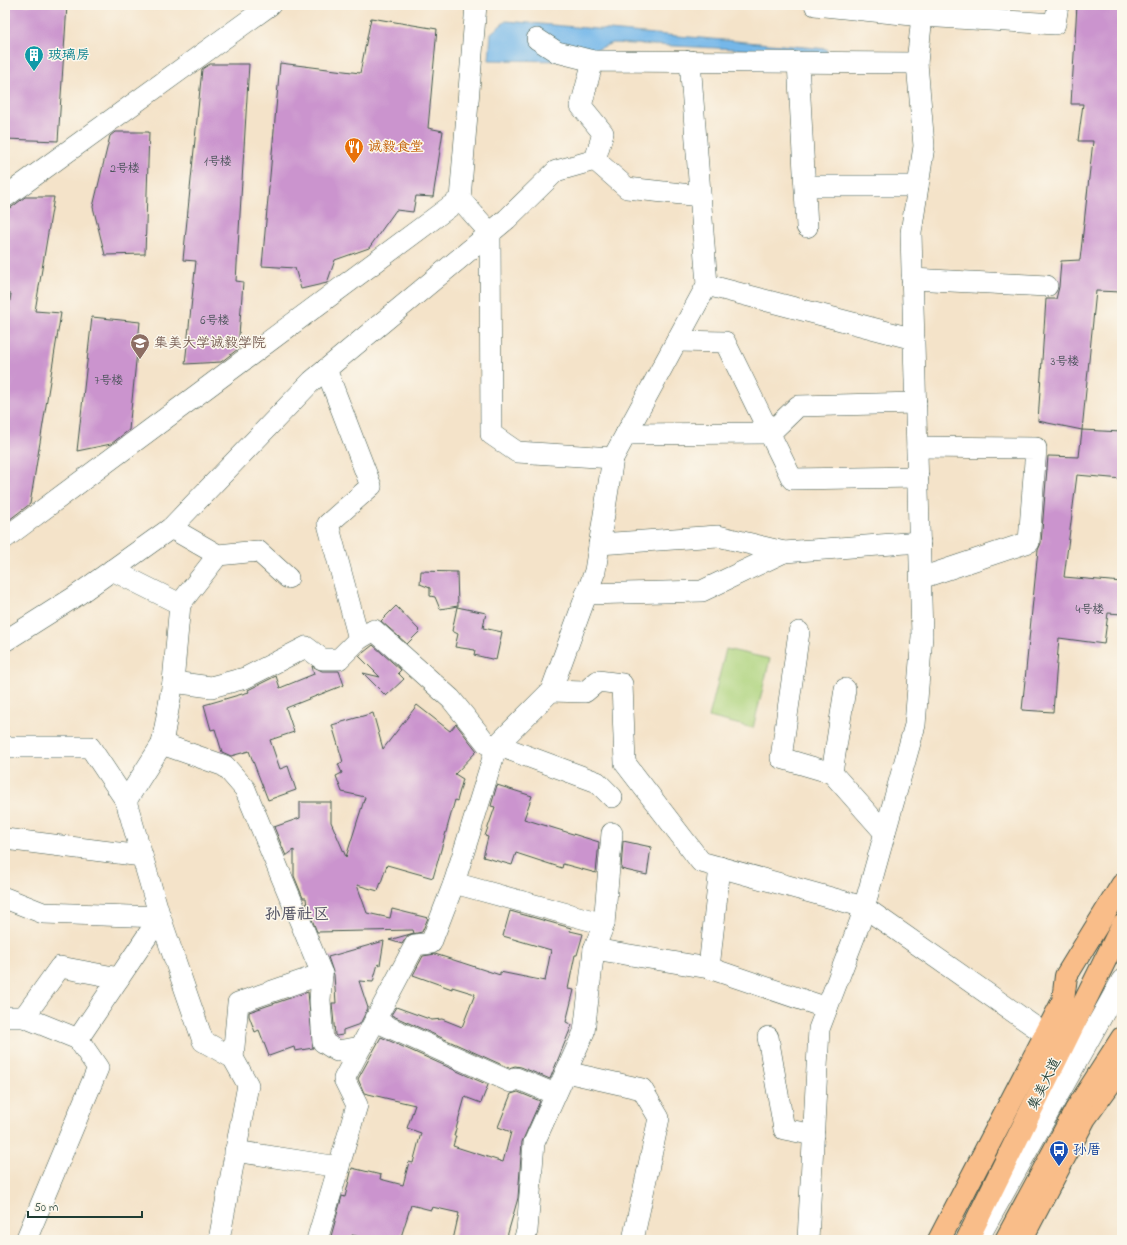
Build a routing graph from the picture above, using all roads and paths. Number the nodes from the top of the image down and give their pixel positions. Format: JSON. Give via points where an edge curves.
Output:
{"nodes":[{"id":1,"x":270,"y":5,"type":"edge"},
{"id":2,"x":476,"y":5,"type":"edge"},
{"id":3,"x":815,"y":5,"type":"edge"},
{"id":4,"x":1058,"y":5,"type":"edge"},
{"id":5,"x":922,"y":16,"type":"junction"},
{"id":6,"x":537,"y":39,"type":"dead end"},
{"id":7,"x":690,"y":61,"type":"junction"},
{"id":8,"x":593,"y":62,"type":"junction"},
{"id":9,"x":798,"y":62,"type":"junction"},
{"id":10,"x":917,"y":63,"type":"junction"},
{"id":11,"x":595,"y":160,"type":"junction"},
{"id":12,"x":805,"y":186,"type":"junction"},
{"id":13,"x":918,"y":186,"type":"junction"},
{"id":14,"x":700,"y":196,"type":"junction"},
{"id":15,"x":5,"y":197,"type":"edge"},
{"id":16,"x":460,"y":199,"type":"junction"},
{"id":17,"x":807,"y":227,"type":"dead end"},
{"id":18,"x":490,"y":233,"type":"junction"},
{"id":19,"x":912,"y":279,"type":"junction"},
{"id":20,"x":708,"y":285,"type":"junction"},
{"id":21,"x":1047,"y":286,"type":"dead end"},
{"id":22,"x":914,"y":339,"type":"junction"},
{"id":23,"x":677,"y":341,"type":"junction"},
{"id":24,"x":326,"y":369,"type":"junction"},
{"id":25,"x":916,"y":403,"type":"junction"},
{"id":26,"x":770,"y":433,"type":"junction"},
{"id":27,"x":626,"y":434,"type":"junction"},
{"id":28,"x":917,"y":447,"type":"junction"},
{"id":29,"x":613,"y":458,"type":"junction"},
{"id":30,"x":918,"y":477,"type":"junction"},
{"id":31,"x":170,"y":528,"type":"junction"},
{"id":32,"x":5,"y":538,"type":"edge"},
{"id":33,"x":920,"y":542,"type":"junction"},
{"id":34,"x":599,"y":544,"type":"junction"},
{"id":35,"x":784,"y":552,"type":"junction"},
{"id":36,"x":218,"y":555,"type":"junction"},
{"id":37,"x":112,"y":570,"type":"junction"},
{"id":38,"x":288,"y":578,"type":"dead end"},
{"id":39,"x":921,"y":578,"type":"junction"},
{"id":40,"x":586,"y":594,"type":"junction"},
{"id":41,"x":180,"y":604,"type":"junction"},
{"id":42,"x":799,"y":632,"type":"dead end"},
{"id":43,"x":359,"y":639,"type":"junction"},
{"id":44,"x":5,"y":641,"type":"edge"},
{"id":45,"x":173,"y":682,"type":"junction"},
{"id":46,"x":845,"y":689,"type":"dead end"},
{"id":47,"x":551,"y":691,"type":"junction"},
{"id":48,"x":162,"y":744,"type":"junction"},
{"id":49,"x":498,"y":745,"type":"junction"},
{"id":50,"x":5,"y":747,"type":"edge"},
{"id":51,"x":832,"y":773,"type":"junction"},
{"id":52,"x":612,"y":797,"type":"dead end"},
{"id":53,"x":126,"y":801,"type":"junction"},
{"id":54,"x":612,"y":833,"type":"dead end"},
{"id":55,"x":885,"y":833,"type":"junction"},
{"id":56,"x":5,"y":839,"type":"edge"},
{"id":57,"x":142,"y":856,"type":"junction"},
{"id":58,"x":720,"y":867,"type":"junction"},
{"id":59,"x":454,"y":883,"type":"junction"},
{"id":60,"x":1122,"y":885,"type":"edge"},
{"id":61,"x":5,"y":898,"type":"edge"},
{"id":62,"x":864,"y":907,"type":"junction"},
{"id":63,"x":160,"y":917,"type":"junction"},
{"id":64,"x":604,"y":924,"type":"junction"},
{"id":65,"x":1122,"y":926,"type":"edge"},
{"id":66,"x":594,"y":949,"type":"junction"},
{"id":67,"x":709,"y":968,"type":"junction"},
{"id":68,"x":322,"y":974,"type":"junction"},
{"id":69,"x":119,"y":978,"type":"junction"},
{"id":70,"x":1122,"y":980,"type":"edge"},
{"id":71,"x":827,"y":1008,"type":"junction"},
{"id":72,"x":14,"y":1017,"type":"edge"},
{"id":73,"x":375,"y":1021,"type":"junction"},
{"id":74,"x":1045,"y":1034,"type":"junction"},
{"id":75,"x":768,"y":1037,"type":"dead end"},
{"id":76,"x":1122,"y":1038,"type":"edge"},
{"id":77,"x":78,"y":1039,"type":"junction"},
{"id":78,"x":360,"y":1047,"type":"junction"},
{"id":79,"x":233,"y":1058,"type":"junction"},
{"id":80,"x":1122,"y":1068,"type":"edge"},
{"id":81,"x":566,"y":1072,"type":"junction"},
{"id":82,"x":555,"y":1094,"type":"junction"},
{"id":83,"x":814,"y":1135,"type":"junction"},
{"id":84,"x":235,"y":1151,"type":"junction"},
{"id":85,"x":339,"y":1167,"type":"junction"},
{"id":86,"x":1046,"y":1192,"type":"junction"},
{"id":87,"x":1018,"y":1218,"type":"junction"},
{"id":88,"x":26,"y":1240,"type":"edge"},
{"id":89,"x":219,"y":1240,"type":"edge"},
{"id":90,"x":317,"y":1240,"type":"edge"},
{"id":91,"x":524,"y":1240,"type":"edge"},
{"id":92,"x":633,"y":1240,"type":"edge"},
{"id":93,"x":808,"y":1240,"type":"edge"},
{"id":94,"x":939,"y":1240,"type":"edge"},
{"id":95,"x":967,"y":1240,"type":"edge"},
{"id":96,"x":978,"y":1240,"type":"edge"},
{"id":97,"x":1006,"y":1240,"type":"edge"},
{"id":98,"x":1021,"y":1240,"type":"edge"}],
"edges":[{"from":1,"to":15,"type":"street"},
{"from":2,"to":16,"type":"street"},
{"from":3,"to":5,"type":"street"},
{"from":4,"to":5,"type":"street","via":[[1056,24]]},
{"from":5,"to":10,"type":"street"},
{"from":6,"to":8,"type":"street","via":[[557,52]]},
{"from":7,"to":8,"type":"street"},
{"from":7,"to":9,"type":"street"},
{"from":7,"to":14,"type":"street"},
{"from":8,"to":11,"type":"street","via":[[582,106],[603,133]]},
{"from":9,"to":10,"type":"street"},
{"from":9,"to":12,"type":"street"},
{"from":10,"to":13,"type":"street","via":[[924,146]]},
{"from":11,"to":14,"type":"street","via":[[626,188]]},
{"from":11,"to":18,"type":"street","via":[[556,171]]},
{"from":12,"to":13,"type":"street"},
{"from":12,"to":17,"type":"street"},
{"from":13,"to":19,"type":"street","via":[[911,232]]},
{"from":14,"to":20,"type":"street"},
{"from":16,"to":18,"type":"street"},
{"from":16,"to":32,"type":"street"},
{"from":18,"to":24,"type":"street"},
{"from":18,"to":29,"type":"street","via":[[491,434],[518,452]]},
{"from":19,"to":21,"type":"street"},
{"from":19,"to":22,"type":"street"},
{"from":20,"to":22,"type":"street"},
{"from":20,"to":23,"type":"street"},
{"from":22,"to":25,"type":"street"},
{"from":23,"to":26,"type":"street","via":[[725,342]]},
{"from":23,"to":27,"type":"street"},
{"from":24,"to":31,"type":"street"},
{"from":24,"to":43,"type":"street","via":[[371,486],[328,524]]},
{"from":25,"to":26,"type":"street","via":[[798,406]]},
{"from":25,"to":28,"type":"street"},
{"from":26,"to":27,"type":"street"},
{"from":26,"to":30,"type":"street","via":[[792,479]]},
{"from":27,"to":29,"type":"street"},
{"from":28,"to":30,"type":"street"},
{"from":28,"to":39,"type":"street","via":[[1036,448],[1029,542]]},
{"from":29,"to":34,"type":"street"},
{"from":30,"to":33,"type":"street"},
{"from":31,"to":36,"type":"street"},
{"from":31,"to":37,"type":"street"},
{"from":33,"to":35,"type":"street"},
{"from":33,"to":39,"type":"street"},
{"from":34,"to":35,"type":"street","via":[[718,536]]},
{"from":34,"to":40,"type":"street","via":[[595,572]]},
{"from":35,"to":40,"type":"street","via":[[702,591]]},
{"from":36,"to":38,"type":"street","via":[[258,551]]},
{"from":36,"to":41,"type":"street"},
{"from":37,"to":41,"type":"street"},
{"from":37,"to":44,"type":"street"},
{"from":39,"to":55,"type":"street","via":[[922,636],[915,725]]},
{"from":40,"to":47,"type":"street"},
{"from":41,"to":45,"type":"street"},
{"from":42,"to":51,"type":"street","via":[[781,758]]},
{"from":43,"to":45,"type":"street","via":[[339,659],[322,659],[306,647],[245,678],[211,687]]},
{"from":43,"to":49,"type":"street","via":[[374,630],[451,699],[487,744]]},
{"from":45,"to":48,"type":"street"},
{"from":46,"to":51,"type":"street"},
{"from":47,"to":49,"type":"street"},
{"from":47,"to":58,"type":"street","via":[[585,692],[598,681],[622,684],[625,763],[701,862]]},
{"from":48,"to":53,"type":"street"},
{"from":48,"to":68,"type":"street","via":[[225,766],[245,789]]},
{"from":49,"to":52,"type":"street","via":[[597,782]]},
{"from":49,"to":59,"type":"street"},
{"from":50,"to":53,"type":"street","via":[[90,747]]},
{"from":51,"to":55,"type":"street"},
{"from":53,"to":57,"type":"street"},
{"from":54,"to":64,"type":"street"},
{"from":55,"to":62,"type":"street"},
{"from":56,"to":57,"type":"street"},
{"from":57,"to":63,"type":"street"},
{"from":58,"to":62,"type":"street"},
{"from":58,"to":67,"type":"street"},
{"from":59,"to":64,"type":"street"},
{"from":59,"to":73,"type":"street","via":[[431,943],[415,945]]},
{"from":60,"to":74,"type":"main road","via":[[1066,976],[1063,1000]]},
{"from":61,"to":63,"type":"street","via":[[43,913]]},
{"from":62,"to":71,"type":"street"},
{"from":62,"to":74,"type":"street"},
{"from":63,"to":69,"type":"street"},
{"from":63,"to":79,"type":"street","via":[[203,1041]]},
{"from":64,"to":66,"type":"street"},
{"from":65,"to":95,"type":"main road","name":"集美大道"},
{"from":66,"to":67,"type":"street"},
{"from":66,"to":81,"type":"street","via":[[584,1032]]},
{"from":67,"to":71,"type":"street"},
{"from":68,"to":78,"type":"street","via":[[320,1000],[324,1042],[337,1052]]},
{"from":68,"to":79,"type":"street","via":[[238,1002]]},
{"from":69,"to":72,"type":"street","via":[[60,967]]},
{"from":69,"to":77,"type":"street"},
{"from":70,"to":96,"type":"street"},
{"from":71,"to":83,"type":"street","via":[[818,1029]]},
{"from":72,"to":77,"type":"street"},
{"from":73,"to":78,"type":"street"},
{"from":73,"to":82,"type":"street","via":[[511,1082],[516,1078]]},
{"from":74,"to":94,"type":"main road"},
{"from":75,"to":83,"type":"street","via":[[784,1129]]},
{"from":76,"to":87,"type":"main road","via":[[1076,1110]]},
{"from":77,"to":88,"type":"street","via":[[98,1068]]},
{"from":78,"to":85,"type":"street","via":[[344,1078],[357,1105]]},
{"from":79,"to":84,"type":"street","via":[[248,1085]]},
{"from":80,"to":86,"type":"main road","via":[[1085,1118]]},
{"from":81,"to":82,"type":"street"},
{"from":81,"to":92,"type":"street","via":[[642,1089],[659,1118]]},
{"from":82,"to":91,"type":"street","via":[[534,1143],[527,1231]]},
{"from":83,"to":93,"type":"street"},
{"from":84,"to":85,"type":"street"},
{"from":84,"to":89,"type":"street"},
{"from":85,"to":90,"type":"street"},
{"from":86,"to":87,"type":"main road"},
{"from":86,"to":98,"type":"main road"},
{"from":87,"to":97,"type":"main road"}]}
